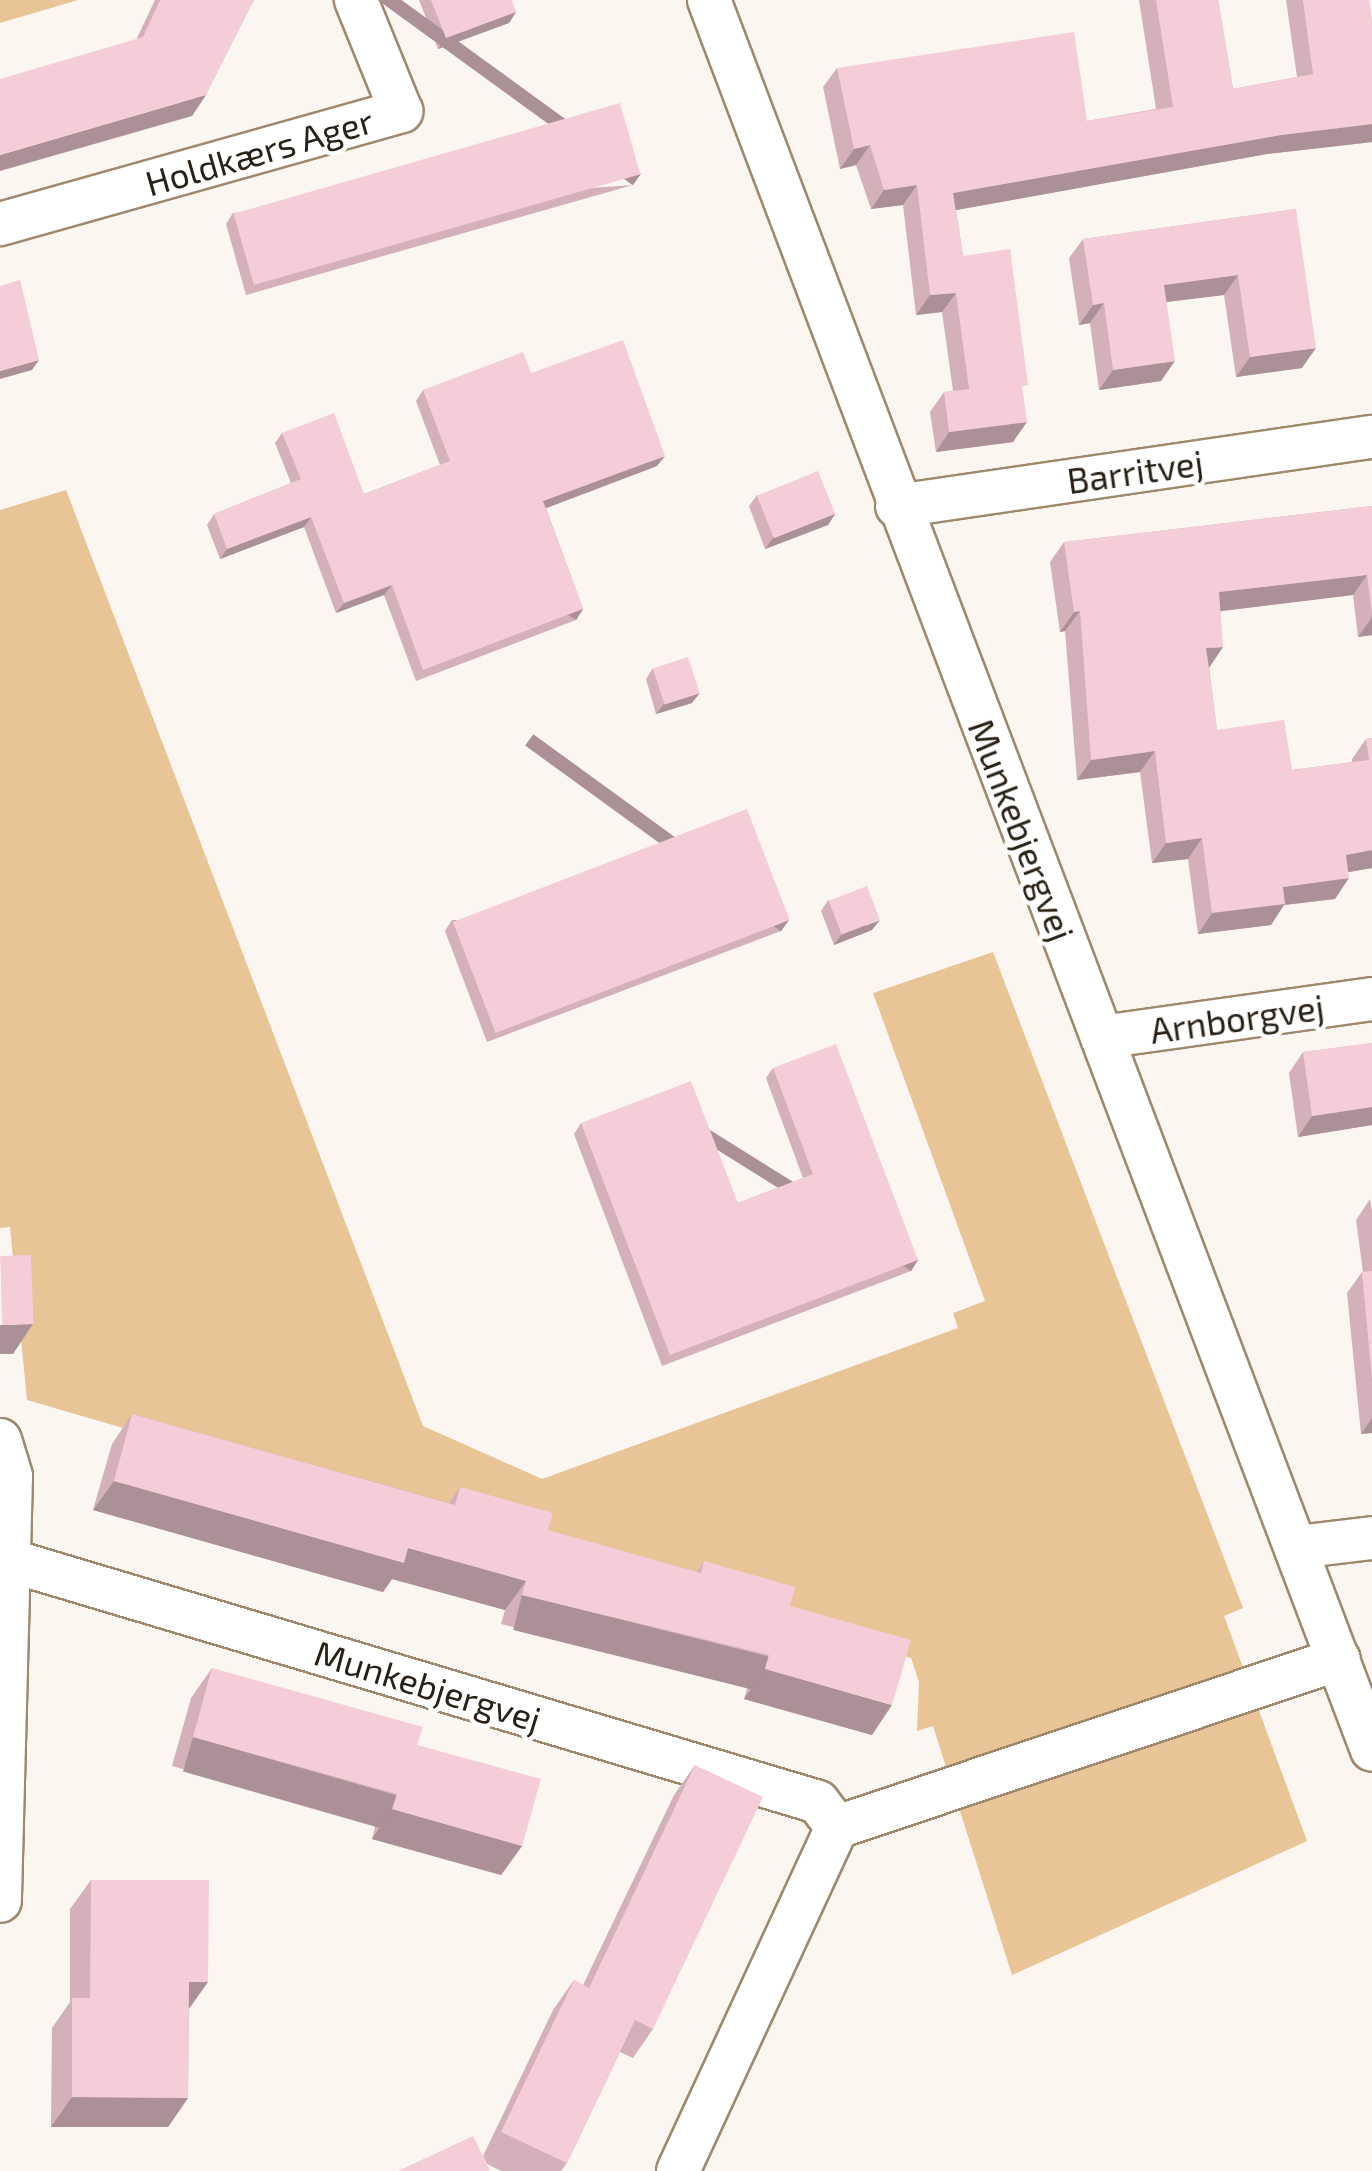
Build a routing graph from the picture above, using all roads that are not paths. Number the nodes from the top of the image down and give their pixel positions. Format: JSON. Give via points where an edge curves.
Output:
{"nodes":[{"id":1,"x":356,"y":0,"type":"edge"},
{"id":2,"x":709,"y":0,"type":"edge"},
{"id":3,"x":0,"y":224,"type":"edge"},
{"id":4,"x":1372,"y":436,"type":"edge"},
{"id":5,"x":897,"y":506,"type":"junction"},
{"id":6,"x":1372,"y":998,"type":"edge"},
{"id":7,"x":1102,"y":1037,"type":"junction"},
{"id":8,"x":0,"y":1440,"type":"edge"},
{"id":9,"x":1372,"y":1538,"type":"edge"},
{"id":10,"x":1298,"y":1547,"type":"junction"},
{"id":11,"x":8,"y":1560,"type":"junction"},
{"id":12,"x":1339,"y":1659,"type":"junction"},
{"id":13,"x":1372,"y":1750,"type":"edge"},
{"id":14,"x":837,"y":1827,"type":"junction"},
{"id":15,"x":0,"y":1901,"type":"edge"},
{"id":16,"x":678,"y":2171,"type":"edge"}],
"edges":[{"from":1,"to":3,"type":"street","name":"Holdkærs Ager","via":[[401,112]]},
{"from":2,"to":5,"type":"street","name":"Munkebjergvej"},
{"from":4,"to":5,"type":"street","name":"Barritvej"},
{"from":5,"to":7,"type":"street","name":"Munkebjergvej"},
{"from":6,"to":7,"type":"street","name":"Arnborgvej"},
{"from":7,"to":10,"type":"street","name":"Munkebjergvej"},
{"from":8,"to":11,"type":"street","via":[[11,1476]]},
{"from":9,"to":10,"type":"street"},
{"from":10,"to":12,"type":"street","name":"Munkebjergvej"},
{"from":11,"to":14,"type":"street","name":"Munkebjergvej","via":[[818,1802]]},
{"from":11,"to":15,"type":"street"},
{"from":12,"to":13,"type":"street","name":"Munkebjergvej"},
{"from":12,"to":14,"type":"street"},
{"from":14,"to":16,"type":"street"}]}
